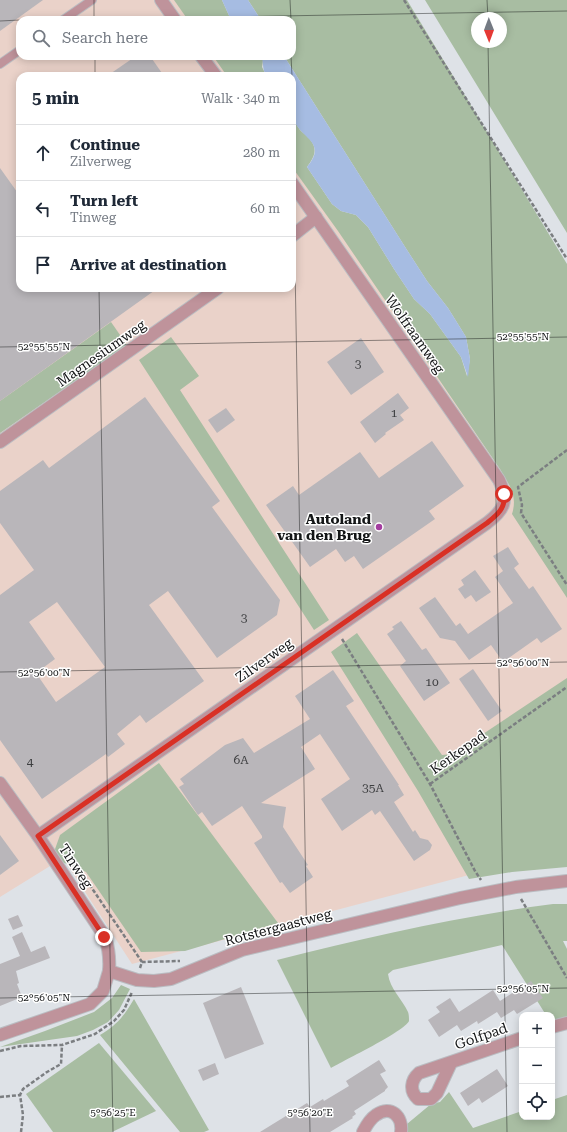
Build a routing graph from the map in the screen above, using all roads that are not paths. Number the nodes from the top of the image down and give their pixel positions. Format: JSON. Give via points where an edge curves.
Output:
{"nodes":[{"id":1,"x":92,"y":0,"type":"edge"},
{"id":2,"x":161,"y":0,"type":"edge"},
{"id":3,"x":69,"y":16,"type":"edge"},
{"id":4,"x":172,"y":16,"type":"edge"},
{"id":5,"x":16,"y":53,"type":"edge"},
{"id":6,"x":204,"y":60,"type":"edge"},
{"id":7,"x":0,"y":64,"type":"edge"},
{"id":8,"x":213,"y":72,"type":"edge"},
{"id":9,"x":296,"y":189,"type":"edge"},
{"id":10,"x":316,"y":217,"type":"junction"},
{"id":11,"x":296,"y":233,"type":"edge"},
{"id":12,"x":212,"y":292,"type":"edge"},
{"id":13,"x":0,"y":442,"type":"edge"},
{"id":14,"x":503,"y":506,"type":"joint"},
{"id":15,"x":0,"y":783,"type":"edge"},
{"id":16,"x":38,"y":836,"type":"junction"},
{"id":17,"x":567,"y":881,"type":"edge"},
{"id":18,"x":109,"y":971,"type":"junction"},
{"id":19,"x":567,"y":1023,"type":"edge"},
{"id":20,"x":555,"y":1026,"type":"edge"},
{"id":21,"x":0,"y":1035,"type":"edge"},
{"id":22,"x":519,"y":1039,"type":"edge"},
{"id":23,"x":450,"y":1063,"type":"dead end"},
{"id":24,"x":363,"y":1132,"type":"edge"},
{"id":25,"x":401,"y":1132,"type":"edge"}],
"edges":[{"from":1,"to":3,"type":"lane"},
{"from":2,"to":4,"type":"street"},
{"from":5,"to":7,"type":"lane"},
{"from":6,"to":8,"type":"street"},
{"from":9,"to":10,"type":"street","name":"Wolfraamweg"},
{"from":10,"to":11,"type":"street"},
{"from":10,"to":14,"type":"street","name":"Wolfraamweg","via":[[499,480],[505,500]]},
{"from":12,"to":13,"type":"street","name":"Magnesiumweg"},
{"from":14,"to":16,"type":"street","name":"Zilverweg","via":[[498,515],[487,523]]},
{"from":15,"to":16,"type":"street","name":"Tinweg"},
{"from":16,"to":18,"type":"street","name":"Tinweg","via":[[104,937],[109,948]]},
{"from":17,"to":18,"type":"street","name":"Rotstergaastweg","via":[[452,899],[242,950],[171,979],[137,980]]},
{"from":18,"to":21,"type":"street","via":[[103,991],[90,1004]]},
{"from":19,"to":20,"type":"street"},
{"from":22,"to":23,"type":"street","name":"Golfpad"},
{"from":24,"to":25,"type":"street","via":[[377,1114],[388,1111],[400,1118]]}]}
